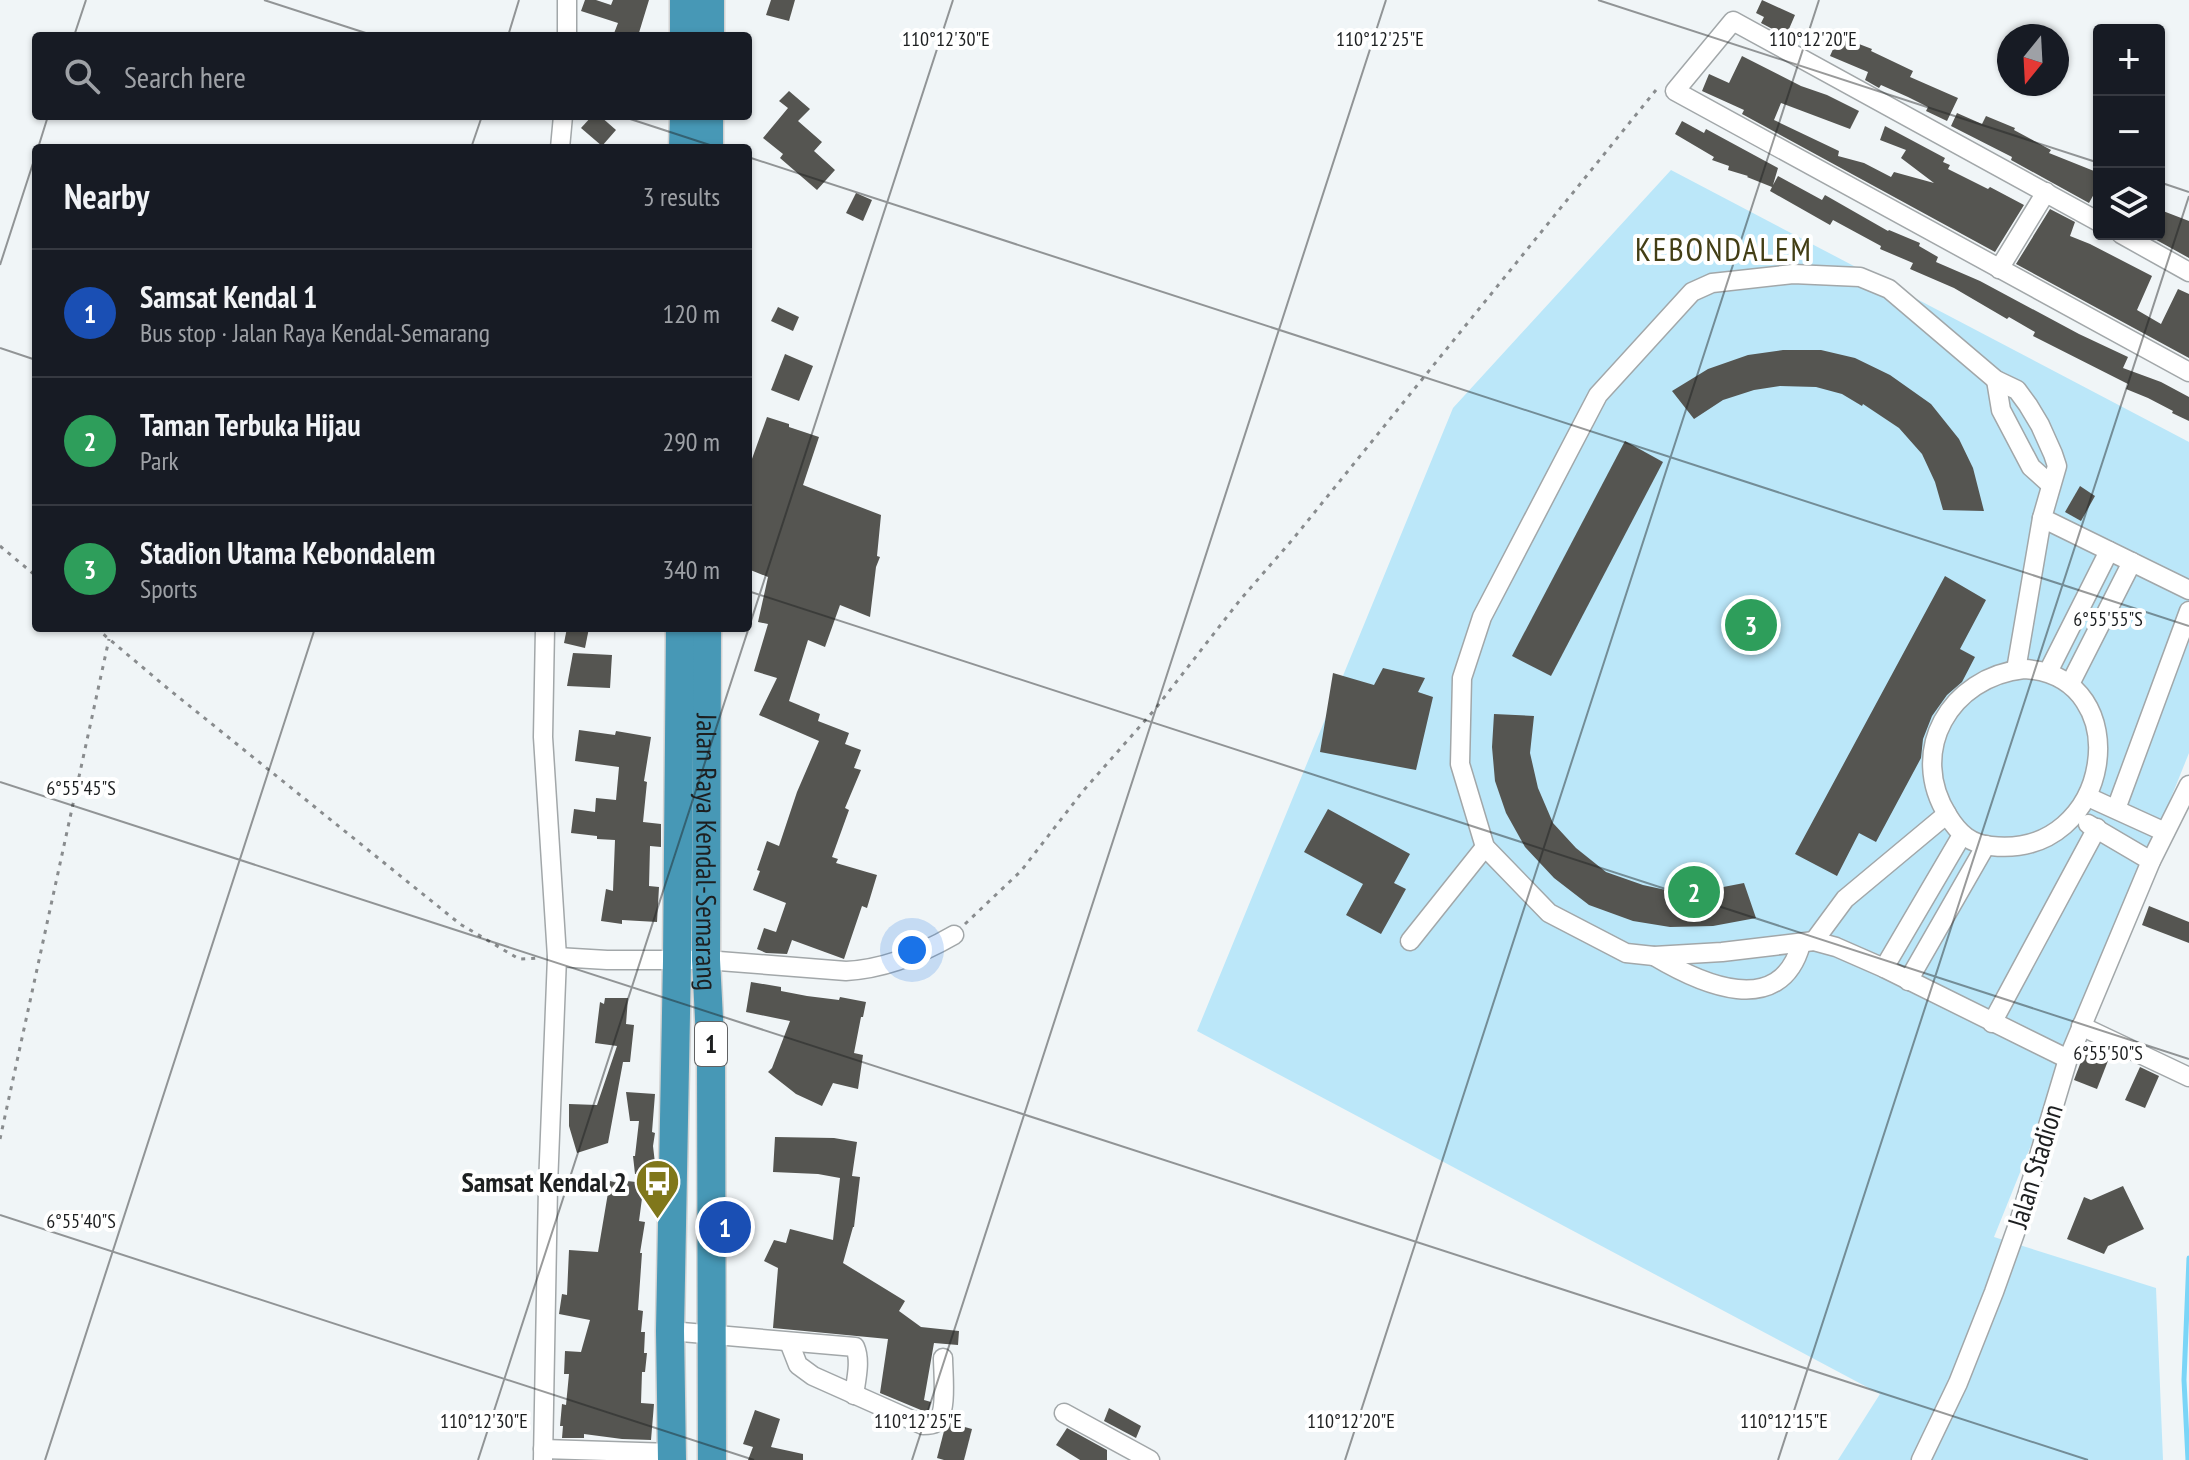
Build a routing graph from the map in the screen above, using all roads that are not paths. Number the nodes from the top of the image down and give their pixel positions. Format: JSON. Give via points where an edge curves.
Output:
{"nodes":[{"id":1,"x":567,"y":0,"type":"edge"},
{"id":2,"x":684,"y":0,"type":"edge"},
{"id":3,"x":710,"y":0,"type":"edge"},
{"id":4,"x":567,"y":32,"type":"edge"},
{"id":5,"x":684,"y":32,"type":"edge"},
{"id":6,"x":710,"y":32,"type":"edge"},
{"id":7,"x":563,"y":120,"type":"edge"},
{"id":8,"x":684,"y":120,"type":"edge"},
{"id":9,"x":709,"y":120,"type":"edge"},
{"id":10,"x":560,"y":144,"type":"edge"},
{"id":11,"x":683,"y":144,"type":"edge"},
{"id":12,"x":709,"y":144,"type":"edge"},
{"id":13,"x":2046,"y":192,"type":"junction"},
{"id":14,"x":2093,"y":219,"type":"edge"},
{"id":15,"x":2132,"y":240,"type":"edge"},
{"id":16,"x":1999,"y":269,"type":"junction"},
{"id":17,"x":2189,"y":272,"type":"edge"},
{"id":18,"x":2189,"y":372,"type":"edge"},
{"id":19,"x":1996,"y":380,"type":"junction"},
{"id":20,"x":2051,"y":485,"type":"junction"},
{"id":21,"x":2042,"y":518,"type":"junction"},
{"id":22,"x":2109,"y":551,"type":"junction"},
{"id":23,"x":2132,"y":562,"type":"junction"},
{"id":24,"x":2189,"y":590,"type":"edge"},
{"id":25,"x":2189,"y":611,"type":"edge"},
{"id":26,"x":545,"y":632,"type":"edge"},
{"id":27,"x":680,"y":632,"type":"edge"},
{"id":28,"x":707,"y":632,"type":"edge"},
{"id":29,"x":2016,"y":670,"type":"junction"},
{"id":30,"x":2048,"y":672,"type":"junction"},
{"id":31,"x":2070,"y":684,"type":"junction"},
{"id":32,"x":2189,"y":785,"type":"edge"},
{"id":33,"x":2088,"y":797,"type":"junction"},
{"id":34,"x":2116,"y":809,"type":"junction"},
{"id":35,"x":1947,"y":814,"type":"junction"},
{"id":36,"x":2074,"y":818,"type":"junction"},
{"id":37,"x":2097,"y":828,"type":"junction"},
{"id":38,"x":2165,"y":832,"type":"junction"},
{"id":39,"x":1962,"y":835,"type":"junction"},
{"id":40,"x":1986,"y":845,"type":"junction"},
{"id":41,"x":1485,"y":847,"type":"junction"},
{"id":42,"x":2151,"y":861,"type":"junction"},
{"id":43,"x":954,"y":935,"type":"road end"},
{"id":44,"x":1410,"y":941,"type":"dead end"},
{"id":45,"x":1808,"y":942,"type":"junction"},
{"id":46,"x":1654,"y":956,"type":"junction"},
{"id":47,"x":557,"y":957,"type":"junction"},
{"id":48,"x":706,"y":960,"type":"junction"},
{"id":49,"x":677,"y":961,"type":"junction"},
{"id":50,"x":1884,"y":968,"type":"junction"},
{"id":51,"x":1908,"y":981,"type":"junction"},
{"id":52,"x":1992,"y":1023,"type":"junction"},
{"id":53,"x":2081,"y":1026,"type":"junction"},
{"id":54,"x":2068,"y":1059,"type":"junction"},
{"id":55,"x":2189,"y":1077,"type":"edge"},
{"id":56,"x":670,"y":1331,"type":"junction"},
{"id":57,"x":713,"y":1335,"type":"junction"},
{"id":58,"x":789,"y":1342,"type":"junction"},
{"id":59,"x":943,"y":1358,"type":"dead end"},
{"id":60,"x":854,"y":1395,"type":"junction"},
{"id":61,"x":1064,"y":1413,"type":"dead end"},
{"id":62,"x":543,"y":1454,"type":"edge"},
{"id":63,"x":672,"y":1457,"type":"edge"},
{"id":64,"x":712,"y":1460,"type":"edge"},
{"id":65,"x":1150,"y":1460,"type":"edge"},
{"id":66,"x":1921,"y":1460,"type":"edge"}],
"edges":[{"from":1,"to":4,"type":"street"},
{"from":2,"to":5,"type":"highway"},
{"from":3,"to":6,"type":"highway"},
{"from":7,"to":10,"type":"street"},
{"from":8,"to":11,"type":"highway"},
{"from":9,"to":12,"type":"highway"},
{"from":13,"to":14,"type":"street"},
{"from":13,"to":16,"type":"street"},
{"from":13,"to":16,"type":"street","via":[[1733,21],[1675,91]]},
{"from":15,"to":17,"type":"street"},
{"from":16,"to":18,"type":"street"},
{"from":19,"to":20,"type":"street","via":[[2001,410],[2024,454]]},
{"from":19,"to":20,"type":"street","via":[[2017,390],[2040,425],[2057,466]]},
{"from":19,"to":41,"type":"street","via":[[1889,289],[1860,277],[1793,274],[1712,283],[1692,292],[1598,395],[1482,617],[1462,678],[1460,764]]},
{"from":20,"to":21,"type":"street"},
{"from":21,"to":22,"type":"street"},
{"from":21,"to":29,"type":"street"},
{"from":22,"to":23,"type":"street"},
{"from":22,"to":30,"type":"street"},
{"from":23,"to":24,"type":"street"},
{"from":23,"to":31,"type":"street"},
{"from":25,"to":34,"type":"street"},
{"from":26,"to":47,"type":"street","via":[[543,737]]},
{"from":27,"to":49,"type":"highway","name":"Jalan Raya Kendal-Semarang","number":"1"},
{"from":28,"to":48,"type":"highway","name":"Jalan Raya Kendal-Semarang","number":"1"},
{"from":29,"to":30,"type":"street"},
{"from":29,"to":35,"type":"street","via":[[1977,684],[1944,719],[1933,767]]},
{"from":30,"to":31,"type":"street"},
{"from":31,"to":33,"type":"street","via":[[2097,732],[2098,765]]},
{"from":32,"to":38,"type":"street","name":"Jalan Stadion"},
{"from":33,"to":34,"type":"street"},
{"from":33,"to":36,"type":"street"},
{"from":34,"to":38,"type":"street"},
{"from":35,"to":39,"type":"street"},
{"from":35,"to":45,"type":"street","via":[[1845,899]]},
{"from":36,"to":37,"type":"street"},
{"from":36,"to":40,"type":"street","via":[[2039,840]]},
{"from":37,"to":42,"type":"street"},
{"from":37,"to":52,"type":"street"},
{"from":38,"to":42,"type":"street","name":"Jalan Stadion"},
{"from":39,"to":40,"type":"street"},
{"from":39,"to":50,"type":"street"},
{"from":40,"to":51,"type":"street"},
{"from":41,"to":44,"type":"street"},
{"from":41,"to":46,"type":"street","via":[[1549,913],[1626,953]]},
{"from":42,"to":53,"type":"street","name":"Jalan Stadion"},
{"from":43,"to":48,"type":"street","via":[[924,952],[867,970]]},
{"from":45,"to":46,"type":"street"},
{"from":45,"to":46,"type":"street","via":[[1787,975],[1757,990],[1705,982]]},
{"from":45,"to":50,"type":"street","via":[[1836,947]]},
{"from":47,"to":49,"type":"street"},
{"from":47,"to":62,"type":"street"},
{"from":48,"to":49,"type":"street"},
{"from":48,"to":57,"type":"highway","name":"Jalan Raya Kendal-Semarang","number":"1"},
{"from":49,"to":56,"type":"highway","name":"Jalan Raya Kendal-Semarang","number":"1"},
{"from":50,"to":51,"type":"street"},
{"from":51,"to":52,"type":"street"},
{"from":52,"to":54,"type":"street"},
{"from":53,"to":54,"type":"street","name":"Jalan Stadion"},
{"from":53,"to":55,"type":"street"},
{"from":54,"to":66,"type":"street","name":"Jalan Stadion","via":[[1990,1305]]},
{"from":56,"to":57,"type":"street"},
{"from":56,"to":63,"type":"highway","name":"Jalan Raya Kendal-Semarang","number":"1"},
{"from":57,"to":58,"type":"street"},
{"from":57,"to":64,"type":"highway","name":"Jalan Raya Kendal-Semarang","number":"1"},
{"from":58,"to":60,"type":"street","via":[[798,1365]]},
{"from":58,"to":60,"type":"street","via":[[855,1347]]},
{"from":59,"to":60,"type":"street","via":[[943,1410],[933,1425],[905,1419]]},
{"from":61,"to":65,"type":"street"},
{"from":62,"to":63,"type":"street"}]}
